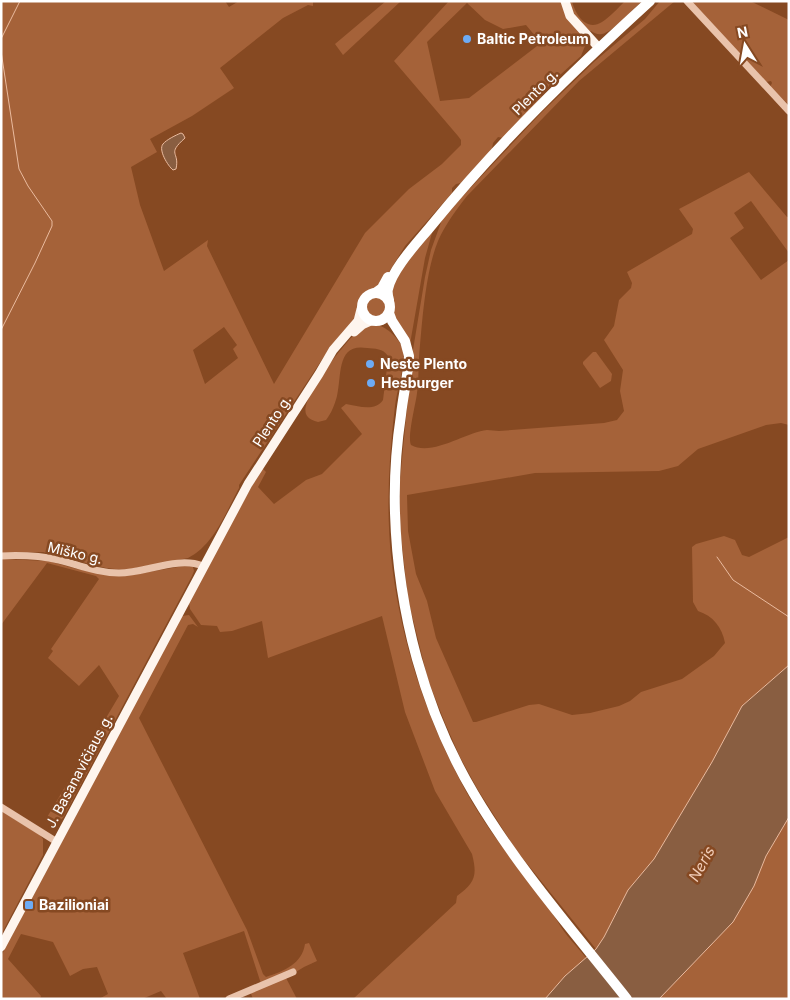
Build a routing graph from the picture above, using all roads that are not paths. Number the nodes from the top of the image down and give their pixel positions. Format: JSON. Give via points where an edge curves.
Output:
{"nodes":[{"id":1,"x":565,"y":1,"type":"edge"},
{"id":2,"x":650,"y":1,"type":"edge"},
{"id":3,"x":688,"y":1,"type":"edge"},
{"id":4,"x":599,"y":48,"type":"junction"},
{"id":5,"x":789,"y":111,"type":"edge"},
{"id":6,"x":445,"y":207,"type":"junction"},
{"id":7,"x":375,"y":293,"type":"junction"},
{"id":8,"x":389,"y":300,"type":"junction"},
{"id":9,"x":361,"y":309,"type":"junction"},
{"id":10,"x":390,"y":312,"type":"junction"},
{"id":11,"x":374,"y":321,"type":"junction"},
{"id":12,"x":407,"y":348,"type":"junction"},
{"id":13,"x":319,"y":374,"type":"junction"},
{"id":14,"x":1,"y":556,"type":"edge"},
{"id":15,"x":203,"y":566,"type":"junction"},
{"id":16,"x":1,"y":807,"type":"edge"},
{"id":17,"x":57,"y":842,"type":"junction"},
{"id":18,"x":1,"y":947,"type":"edge"},
{"id":19,"x":293,"y":972,"type":"dead end"},
{"id":20,"x":230,"y":999,"type":"edge"},
{"id":21,"x":627,"y":999,"type":"edge"}],
"edges":[{"from":1,"to":4,"type":"main road","via":[[570,16]]},
{"from":2,"to":4,"type":"highway","name":"Plento g."},
{"from":3,"to":5,"type":"street"},
{"from":4,"to":6,"type":"highway","name":"Plento g.","via":[[493,153]]},
{"from":6,"to":7,"type":"highway","name":"Plento g.","via":[[409,245],[385,284]]},
{"from":6,"to":8,"type":"highway","name":"Plento g.","via":[[400,265],[388,290]]},
{"from":7,"to":8,"type":"highway","via":[[383,294]]},
{"from":7,"to":9,"type":"highway","via":[[367,296]]},
{"from":8,"to":10,"type":"highway"},
{"from":9,"to":11,"type":"highway","via":[[364,316]]},
{"from":9,"to":13,"type":"main road","name":"Plento g.","via":[[358,321],[333,350]]},
{"from":10,"to":11,"type":"highway","via":[[383,320]]},
{"from":10,"to":12,"type":"highway"},
{"from":11,"to":12,"type":"highway","via":[[389,326]]},
{"from":11,"to":13,"type":"main road","name":"Plento g.","via":[[362,324]]},
{"from":12,"to":21,"type":"highway","via":[[408,364],[397,447],[395,514],[400,578],[413,646],[438,721],[473,792],[510,850]]},
{"from":13,"to":15,"type":"main road","name":"Plento g.","via":[[248,484]]},
{"from":14,"to":15,"type":"street","name":"Miško g.","via":[[44,557],[110,573],[182,563]]},
{"from":15,"to":17,"type":"main road","name":"J. Basanavičiaus g."},
{"from":16,"to":17,"type":"street"},
{"from":17,"to":18,"type":"main road","name":"J. Basanavičiaus g."},
{"from":19,"to":20,"type":"street"}]}
